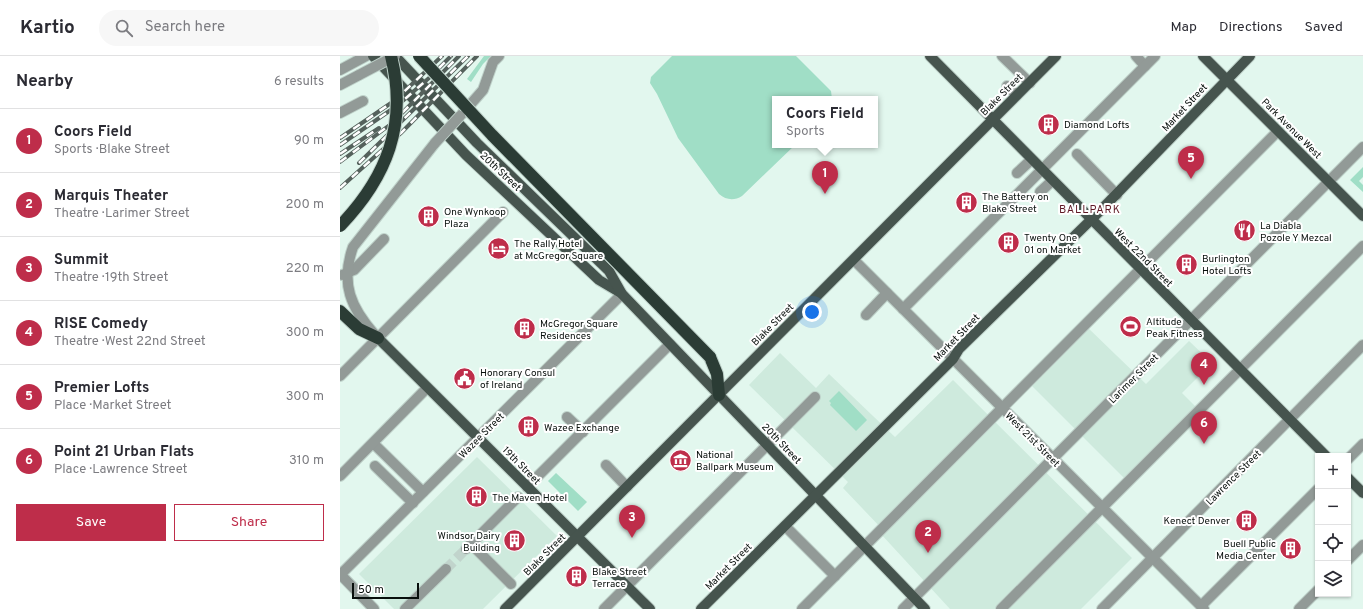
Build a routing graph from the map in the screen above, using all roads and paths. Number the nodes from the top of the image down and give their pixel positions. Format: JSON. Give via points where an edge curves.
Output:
{"nodes":[{"id":1,"x":366,"y":56,"type":"edge"},
{"id":2,"x":373,"y":56,"type":"edge"},
{"id":3,"x":391,"y":56,"type":"edge"},
{"id":4,"x":395,"y":56,"type":"edge"},
{"id":5,"x":419,"y":56,"type":"edge"},
{"id":6,"x":499,"y":56,"type":"edge"},
{"id":7,"x":930,"y":56,"type":"edge"},
{"id":8,"x":1002,"y":56,"type":"edge"},
{"id":9,"x":1056,"y":56,"type":"edge"},
{"id":10,"x":1136,"y":56,"type":"edge"},
{"id":11,"x":1155,"y":56,"type":"edge"},
{"id":12,"x":1203,"y":56,"type":"edge"},
{"id":13,"x":1250,"y":56,"type":"edge"},
{"id":14,"x":1146,"y":66,"type":"junction"},
{"id":15,"x":340,"y":70,"type":"edge"},
{"id":16,"x":1226,"y":80,"type":"junction"},
{"id":17,"x":1030,"y":83,"type":"junction"},
{"id":18,"x":340,"y":85,"type":"edge"},
{"id":19,"x":1007,"y":86,"type":"dead end"},
{"id":20,"x":1017,"y":95,"type":"junction"},
{"id":21,"x":363,"y":101,"type":"dead end"},
{"id":22,"x":340,"y":113,"type":"edge"},
{"id":23,"x":992,"y":120,"type":"junction"},
{"id":24,"x":1278,"y":131,"type":"junction"},
{"id":25,"x":1363,"y":147,"type":"edge"},
{"id":26,"x":1077,"y":154,"type":"dead end"},
{"id":27,"x":1031,"y":160,"type":"junction"},
{"id":28,"x":1041,"y":170,"type":"junction"},
{"id":29,"x":1017,"y":173,"type":"dead end"},
{"id":30,"x":1052,"y":181,"type":"junction"},
{"id":31,"x":1328,"y":182,"type":"junction"},
{"id":32,"x":1040,"y":192,"type":"dead end"},
{"id":33,"x":1117,"y":195,"type":"junction"},
{"id":34,"x":503,"y":212,"type":"dead end"},
{"id":35,"x":1363,"y":216,"type":"edge"},
{"id":36,"x":1091,"y":221,"type":"junction"},
{"id":37,"x":340,"y":226,"type":"edge"},
{"id":38,"x":384,"y":239,"type":"dead end"},
{"id":39,"x":1363,"y":246,"type":"edge"},
{"id":40,"x":854,"y":260,"type":"junction"},
{"id":41,"x":1140,"y":270,"type":"junction"},
{"id":42,"x":342,"y":275,"type":"junction"},
{"id":43,"x":887,"y":293,"type":"junction"},
{"id":44,"x":622,"y":294,"type":"junction"},
{"id":45,"x":903,"y":309,"type":"junction"},
{"id":46,"x":340,"y":312,"type":"edge"},
{"id":47,"x":866,"y":315,"type":"dead end"},
{"id":48,"x":1190,"y":321,"type":"junction"},
{"id":49,"x":378,"y":338,"type":"junction"},
{"id":50,"x":670,"y":344,"type":"junction"},
{"id":51,"x":1363,"y":345,"type":"edge"},
{"id":52,"x":953,"y":359,"type":"junction"},
{"id":53,"x":1240,"y":370,"type":"junction"},
{"id":54,"x":340,"y":376,"type":"edge"},
{"id":55,"x":427,"y":388,"type":"junction"},
{"id":56,"x":719,"y":395,"type":"junction"},
{"id":57,"x":815,"y":397,"type":"dead end"},
{"id":58,"x":1002,"y":408,"type":"junction"},
{"id":59,"x":567,"y":417,"type":"dead end"},
{"id":60,"x":1289,"y":420,"type":"junction"},
{"id":61,"x":583,"y":432,"type":"junction"},
{"id":62,"x":478,"y":438,"type":"junction"},
{"id":63,"x":1363,"y":444,"type":"edge"},
{"id":64,"x":767,"y":445,"type":"junction"},
{"id":65,"x":376,"y":446,"type":"dead end"},
{"id":66,"x":1323,"y":453,"type":"edge"},
{"id":67,"x":1351,"y":456,"type":"edge"},
{"id":68,"x":1053,"y":459,"type":"junction"},
{"id":69,"x":606,"y":465,"type":"dead end"},
{"id":70,"x":375,"y":466,"type":"dead end"},
{"id":71,"x":340,"y":476,"type":"edge"},
{"id":72,"x":1351,"y":481,"type":"edge"},
{"id":73,"x":627,"y":486,"type":"junction"},
{"id":74,"x":527,"y":487,"type":"junction"},
{"id":75,"x":423,"y":492,"type":"junction"},
{"id":76,"x":1315,"y":492,"type":"edge"},
{"id":77,"x":1363,"y":493,"type":"edge"},
{"id":78,"x":816,"y":496,"type":"junction"},
{"id":79,"x":518,"y":497,"type":"dead end"},
{"id":80,"x":413,"y":503,"type":"junction"},
{"id":81,"x":1102,"y":508,"type":"junction"},
{"id":82,"x":785,"y":526,"type":"junction"},
{"id":83,"x":577,"y":537,"type":"junction"},
{"id":84,"x":1363,"y":545,"type":"edge"},
{"id":85,"x":865,"y":546,"type":"junction"},
{"id":86,"x":1351,"y":557,"type":"edge"},
{"id":87,"x":1153,"y":558,"type":"junction"},
{"id":88,"x":446,"y":569,"type":"tunnel mouth"},
{"id":89,"x":340,"y":576,"type":"edge"},
{"id":90,"x":835,"y":576,"type":"junction"},
{"id":91,"x":510,"y":584,"type":"dead end"},
{"id":92,"x":626,"y":586,"type":"junction"},
{"id":93,"x":1315,"y":593,"type":"edge"},
{"id":94,"x":914,"y":598,"type":"junction"},
{"id":95,"x":1202,"y":608,"type":"edge"},
{"id":96,"x":366,"y":609,"type":"edge"},
{"id":97,"x":374,"y":609,"type":"edge"},
{"id":98,"x":405,"y":609,"type":"edge"},
{"id":99,"x":505,"y":609,"type":"edge"},
{"id":100,"x":604,"y":609,"type":"edge"},
{"id":101,"x":650,"y":609,"type":"edge"},
{"id":102,"x":702,"y":609,"type":"edge"},
{"id":103,"x":802,"y":609,"type":"edge"},
{"id":104,"x":903,"y":609,"type":"edge"},
{"id":105,"x":925,"y":609,"type":"edge"},
{"id":106,"x":1001,"y":609,"type":"edge"},
{"id":107,"x":1102,"y":609,"type":"edge"},
{"id":108,"x":1299,"y":609,"type":"edge"}],
"edges":[{"from":1,"to":15,"type":"street"},
{"from":2,"to":44,"type":"main road","name":"20th Street","via":[[466,155],[599,280]]},
{"from":3,"to":37,"type":"highway","bridge":true,"via":[[397,102],[390,150],[374,184]]},
{"from":4,"to":18,"type":"street","bridge":true},
{"from":4,"to":44,"type":"main road","name":"20th Street","via":[[477,143],[609,271]]},
{"from":5,"to":56,"type":"highway","bridge":true,"via":[[492,135],[710,357],[717,374]]},
{"from":6,"to":42,"type":"street","bridge":true,"via":[[493,62],[483,90],[435,143],[351,250],[344,263]]},
{"from":7,"to":23,"type":"main road","name":"West 22nd Street"},
{"from":8,"to":17,"type":"street"},
{"from":9,"to":17,"type":"main road","name":"Blake Street"},
{"from":10,"to":14,"type":"street"},
{"from":11,"to":14,"type":"street"},
{"from":12,"to":16,"type":"main road","name":"Park Avenue West"},
{"from":13,"to":16,"type":"main road","name":"Market Street"},
{"from":14,"to":28,"type":"street"},
{"from":16,"to":24,"type":"main road","name":"Park Avenue West"},
{"from":16,"to":33,"type":"main road","name":"Market Street"},
{"from":17,"to":20,"type":"main road","name":"Blake Street"},
{"from":19,"to":20,"type":"street"},
{"from":20,"to":23,"type":"main road","name":"Blake Street"},
{"from":21,"to":22,"type":"street"},
{"from":23,"to":27,"type":"main road","name":"West 22nd Street"},
{"from":23,"to":40,"type":"main road","name":"Blake Street"},
{"from":24,"to":31,"type":"main road","name":"Park Avenue West"},
{"from":24,"to":41,"type":"street"},
{"from":25,"to":31,"type":"street","name":"Larimer Street"},
{"from":26,"to":33,"type":"street"},
{"from":27,"to":28,"type":"main road","name":"West 22nd Street"},
{"from":27,"to":29,"type":"street"},
{"from":28,"to":30,"type":"main road","name":"West 22nd Street"},
{"from":28,"to":45,"type":"street"},
{"from":30,"to":32,"type":"street"},
{"from":30,"to":36,"type":"main road","name":"West 22nd Street"},
{"from":31,"to":35,"type":"main road","name":"Park Avenue West"},
{"from":31,"to":48,"type":"street","name":"Larimer Street"},
{"from":33,"to":36,"type":"main road","name":"Market Street"},
{"from":34,"to":49,"type":"street"},
{"from":36,"to":41,"type":"main road","name":"West 22nd Street"},
{"from":36,"to":52,"type":"main road","name":"Market Street","via":[[959,349]]},
{"from":38,"to":42,"type":"street","via":[[354,270]]},
{"from":39,"to":53,"type":"street"},
{"from":40,"to":43,"type":"street","name":"West 21st Street"},
{"from":40,"to":56,"type":"main road","name":"Blake Street"},
{"from":41,"to":48,"type":"main road","name":"West 22nd Street"},
{"from":41,"to":58,"type":"street"},
{"from":42,"to":49,"type":"street","via":[[342,285],[352,311]]},
{"from":43,"to":45,"type":"street","name":"West 21st Street"},
{"from":43,"to":47,"type":"street"},
{"from":44,"to":50,"type":"main road","name":"20th Street"},
{"from":44,"to":62,"type":"street","name":"Wazee Street"},
{"from":45,"to":52,"type":"street","name":"West 21st Street"},
{"from":46,"to":49,"type":"highway","via":[[359,329]]},
{"from":48,"to":53,"type":"main road","name":"West 22nd Street"},
{"from":48,"to":68,"type":"street","name":"Larimer Street"},
{"from":49,"to":54,"type":"street"},
{"from":49,"to":55,"type":"main road","name":"19th Street"},
{"from":50,"to":56,"type":"main road","name":"20th Street"},
{"from":50,"to":61,"type":"street"},
{"from":51,"to":60,"type":"street","name":"Lawrence Street"},
{"from":52,"to":58,"type":"street","name":"West 21st Street"},
{"from":52,"to":78,"type":"main road","name":"Market Street"},
{"from":53,"to":60,"type":"main road","name":"West 22nd Street"},
{"from":53,"to":81,"type":"street"},
{"from":55,"to":62,"type":"main road","name":"19th Street"},
{"from":55,"to":71,"type":"street"},
{"from":56,"to":64,"type":"main road","name":"20th Street"},
{"from":56,"to":73,"type":"main road","name":"Blake Street"},
{"from":57,"to":64,"type":"street"},
{"from":58,"to":68,"type":"street","name":"West 21st Street"},
{"from":58,"to":85,"type":"street"},
{"from":59,"to":61,"type":"street"},
{"from":60,"to":66,"type":"main road","name":"West 22nd Street"},
{"from":60,"to":87,"type":"street","name":"Lawrence Street"},
{"from":61,"to":74,"type":"street"},
{"from":62,"to":74,"type":"main road","name":"19th Street"},
{"from":62,"to":75,"type":"street","name":"Wazee Street"},
{"from":63,"to":67,"type":"street"},
{"from":64,"to":78,"type":"main road","name":"20th Street"},
{"from":64,"to":92,"type":"street"},
{"from":65,"to":75,"type":"street"},
{"from":68,"to":81,"type":"street","name":"West 21st Street"},
{"from":68,"to":94,"type":"street","name":"Larimer Street"},
{"from":69,"to":73,"type":"street"},
{"from":70,"to":80,"type":"street"},
{"from":72,"to":77,"type":"main road"},
{"from":73,"to":83,"type":"main road","name":"Blake Street"},
{"from":74,"to":83,"type":"main road","name":"19th Street"},
{"from":75,"to":80,"type":"street","name":"Wazee Street"},
{"from":76,"to":95,"type":"street"},
{"from":78,"to":82,"type":"main road","name":"Market Street"},
{"from":78,"to":85,"type":"main road","name":"20th Street"},
{"from":79,"to":91,"type":"street","via":[[468,547]]},
{"from":80,"to":89,"type":"street","name":"Wazee Street"},
{"from":81,"to":87,"type":"street","name":"West 21st Street"},
{"from":81,"to":106,"type":"street"},
{"from":82,"to":90,"type":"street"},
{"from":82,"to":102,"type":"main road","name":"Market Street"},
{"from":83,"to":92,"type":"main road","name":"19th Street"},
{"from":83,"to":99,"type":"main road","name":"Blake Street"},
{"from":84,"to":86,"type":"street"},
{"from":85,"to":90,"type":"street"},
{"from":85,"to":94,"type":"main road","name":"20th Street"},
{"from":87,"to":95,"type":"street","name":"West 21st Street"},
{"from":87,"to":107,"type":"street","name":"Lawrence Street"},
{"from":88,"to":98,"type":"street"},
{"from":89,"to":96,"type":"street"},
{"from":89,"to":97,"type":"street"},
{"from":90,"to":103,"type":"street"},
{"from":92,"to":100,"type":"street"},
{"from":92,"to":101,"type":"main road","name":"19th Street"},
{"from":93,"to":108,"type":"street"},
{"from":94,"to":104,"type":"street","name":"Larimer Street"},
{"from":94,"to":105,"type":"main road","name":"20th Street"}]}
